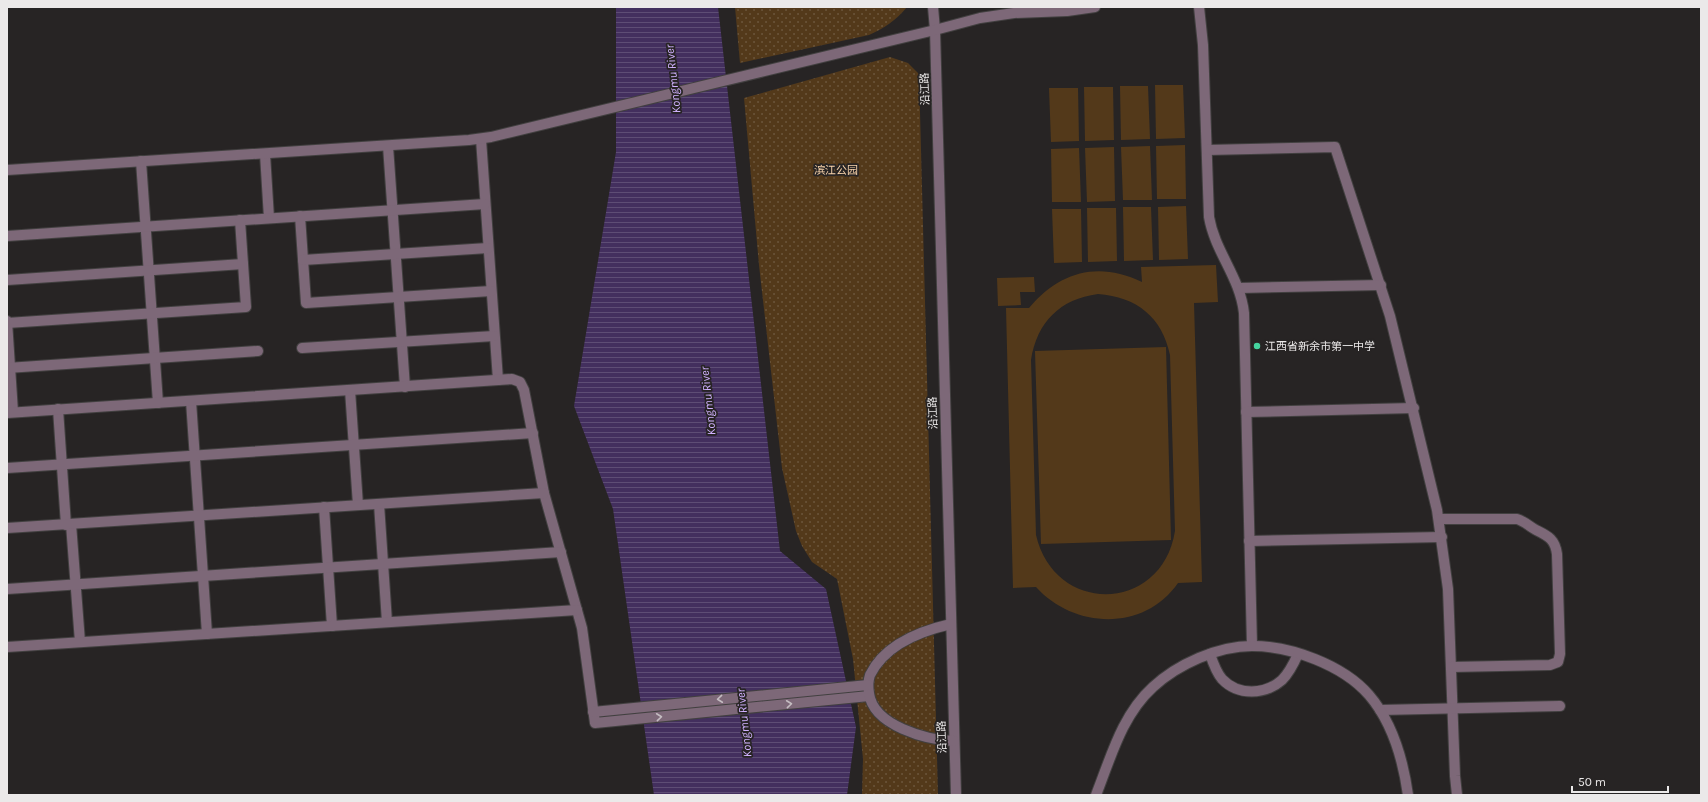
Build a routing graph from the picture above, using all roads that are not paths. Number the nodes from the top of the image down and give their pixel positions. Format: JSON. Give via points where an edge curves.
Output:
{"nodes":[{"id":1,"x":933,"y":7,"type":"edge"},
{"id":2,"x":940,"y":7,"type":"edge"},
{"id":3,"x":1095,"y":7,"type":"edge"},
{"id":4,"x":1199,"y":7,"type":"edge"},
{"id":5,"x":935,"y":30,"type":"junction"},
{"id":6,"x":481,"y":139,"type":"junction"},
{"id":7,"x":388,"y":146,"type":"junction"},
{"id":8,"x":1207,"y":150,"type":"junction"},
{"id":9,"x":265,"y":154,"type":"junction"},
{"id":10,"x":141,"y":161,"type":"junction"},
{"id":11,"x":7,"y":170,"type":"edge"},
{"id":12,"x":485,"y":204,"type":"junction"},
{"id":13,"x":393,"y":210,"type":"junction"},
{"id":14,"x":300,"y":216,"type":"junction"},
{"id":15,"x":269,"y":218,"type":"junction"},
{"id":16,"x":240,"y":220,"type":"junction"},
{"id":17,"x":146,"y":227,"type":"junction"},
{"id":18,"x":7,"y":236,"type":"edge"},
{"id":19,"x":488,"y":248,"type":"junction"},
{"id":20,"x":396,"y":254,"type":"junction"},
{"id":21,"x":303,"y":260,"type":"junction"},
{"id":22,"x":243,"y":264,"type":"junction"},
{"id":23,"x":149,"y":270,"type":"junction"},
{"id":24,"x":7,"y":280,"type":"edge"},
{"id":25,"x":1381,"y":285,"type":"junction"},
{"id":26,"x":1239,"y":288,"type":"junction"},
{"id":27,"x":491,"y":291,"type":"junction"},
{"id":28,"x":399,"y":297,"type":"junction"},
{"id":29,"x":152,"y":313,"type":"junction"},
{"id":30,"x":7,"y":323,"type":"edge"},
{"id":31,"x":494,"y":336,"type":"junction"},
{"id":32,"x":402,"y":342,"type":"junction"},
{"id":33,"x":302,"y":348,"type":"dead end"},
{"id":34,"x":258,"y":351,"type":"dead end"},
{"id":35,"x":155,"y":358,"type":"junction"},
{"id":36,"x":9,"y":368,"type":"edge"},
{"id":37,"x":498,"y":380,"type":"junction"},
{"id":38,"x":405,"y":387,"type":"junction"},
{"id":39,"x":350,"y":390,"type":"junction"},
{"id":40,"x":191,"y":401,"type":"junction"},
{"id":41,"x":158,"y":403,"type":"junction"},
{"id":42,"x":1414,"y":408,"type":"junction"},
{"id":43,"x":58,"y":409,"type":"junction"},
{"id":44,"x":10,"y":412,"type":"edge"},
{"id":45,"x":1246,"y":412,"type":"junction"},
{"id":46,"x":533,"y":433,"type":"junction"},
{"id":47,"x":354,"y":445,"type":"junction"},
{"id":48,"x":195,"y":456,"type":"junction"},
{"id":49,"x":62,"y":464,"type":"junction"},
{"id":50,"x":7,"y":468,"type":"edge"},
{"id":51,"x":544,"y":493,"type":"junction"},
{"id":52,"x":379,"y":504,"type":"junction"},
{"id":53,"x":358,"y":505,"type":"junction"},
{"id":54,"x":324,"y":507,"type":"junction"},
{"id":55,"x":199,"y":516,"type":"junction"},
{"id":56,"x":1439,"y":519,"type":"junction"},
{"id":57,"x":69,"y":524,"type":"junction"},
{"id":58,"x":7,"y":528,"type":"edge"},
{"id":59,"x":1442,"y":536,"type":"junction"},
{"id":60,"x":1249,"y":541,"type":"junction"},
{"id":61,"x":561,"y":552,"type":"junction"},
{"id":62,"x":383,"y":564,"type":"junction"},
{"id":63,"x":328,"y":567,"type":"junction"},
{"id":64,"x":203,"y":576,"type":"junction"},
{"id":65,"x":76,"y":584,"type":"junction"},
{"id":66,"x":7,"y":589,"type":"edge"},
{"id":67,"x":577,"y":610,"type":"junction"},
{"id":68,"x":387,"y":622,"type":"junction"},
{"id":69,"x":951,"y":624,"type":"junction"},
{"id":70,"x":332,"y":626,"type":"junction"},
{"id":71,"x":207,"y":634,"type":"junction"},
{"id":72,"x":80,"y":642,"type":"junction"},
{"id":73,"x":1252,"y":646,"type":"junction"},
{"id":74,"x":7,"y":647,"type":"edge"},
{"id":75,"x":1210,"y":654,"type":"junction"},
{"id":76,"x":1298,"y":654,"type":"junction"},
{"id":77,"x":1451,"y":667,"type":"junction"},
{"id":78,"x":868,"y":684,"type":"junction"},
{"id":79,"x":869,"y":696,"type":"junction"},
{"id":80,"x":1560,"y":706,"type":"dead end"},
{"id":81,"x":1452,"y":708,"type":"junction"},
{"id":82,"x":1380,"y":710,"type":"junction"},
{"id":83,"x":593,"y":712,"type":"junction"},
{"id":84,"x":954,"y":741,"type":"junction"},
{"id":85,"x":956,"y":795,"type":"edge"},
{"id":86,"x":1096,"y":795,"type":"edge"},
{"id":87,"x":1408,"y":795,"type":"edge"},
{"id":88,"x":1457,"y":795,"type":"edge"}],
"edges":[{"from":1,"to":5,"type":"street","name":"沿江路"},
{"from":2,"to":5,"type":"street","name":"沿江路"},
{"from":3,"to":5,"type":"street","via":[[1049,13],[996,15]]},
{"from":4,"to":8,"type":"street","via":[[1204,45]]},
{"from":5,"to":6,"type":"street"},
{"from":5,"to":69,"type":"street","name":"沿江路"},
{"from":6,"to":7,"type":"street"},
{"from":6,"to":12,"type":"street"},
{"from":7,"to":9,"type":"street"},
{"from":7,"to":13,"type":"street"},
{"from":8,"to":25,"type":"street","via":[[1335,147]]},
{"from":8,"to":26,"type":"street","via":[[1208,208],[1211,226]]},
{"from":9,"to":10,"type":"street"},
{"from":9,"to":15,"type":"street"},
{"from":10,"to":11,"type":"street"},
{"from":10,"to":17,"type":"street"},
{"from":12,"to":13,"type":"street"},
{"from":12,"to":19,"type":"street"},
{"from":13,"to":14,"type":"street"},
{"from":13,"to":20,"type":"street"},
{"from":14,"to":15,"type":"street"},
{"from":14,"to":21,"type":"street"},
{"from":15,"to":16,"type":"street"},
{"from":16,"to":17,"type":"street"},
{"from":16,"to":22,"type":"street"},
{"from":17,"to":18,"type":"street"},
{"from":17,"to":23,"type":"street"},
{"from":19,"to":20,"type":"street"},
{"from":19,"to":27,"type":"street"},
{"from":20,"to":21,"type":"street"},
{"from":20,"to":28,"type":"street"},
{"from":21,"to":28,"type":"street","via":[[306,303]]},
{"from":22,"to":23,"type":"street"},
{"from":22,"to":29,"type":"street","via":[[246,307]]},
{"from":23,"to":24,"type":"street"},
{"from":23,"to":29,"type":"street"},
{"from":25,"to":26,"type":"street"},
{"from":25,"to":42,"type":"street"},
{"from":26,"to":45,"type":"street","via":[[1244,313]]},
{"from":27,"to":28,"type":"street"},
{"from":27,"to":31,"type":"street"},
{"from":28,"to":32,"type":"street"},
{"from":29,"to":30,"type":"street"},
{"from":29,"to":35,"type":"street"},
{"from":30,"to":36,"type":"street"},
{"from":31,"to":32,"type":"street"},
{"from":31,"to":37,"type":"street"},
{"from":32,"to":33,"type":"street"},
{"from":32,"to":38,"type":"street"},
{"from":34,"to":35,"type":"street"},
{"from":35,"to":36,"type":"street"},
{"from":35,"to":41,"type":"street"},
{"from":36,"to":44,"type":"street"},
{"from":37,"to":38,"type":"street"},
{"from":37,"to":46,"type":"street","via":[[520,382]]},
{"from":38,"to":39,"type":"street"},
{"from":39,"to":40,"type":"street"},
{"from":39,"to":47,"type":"street"},
{"from":40,"to":41,"type":"street"},
{"from":40,"to":48,"type":"street"},
{"from":41,"to":43,"type":"street"},
{"from":42,"to":45,"type":"street"},
{"from":42,"to":56,"type":"street"},
{"from":43,"to":44,"type":"street"},
{"from":43,"to":49,"type":"street"},
{"from":45,"to":60,"type":"street"},
{"from":46,"to":47,"type":"street"},
{"from":46,"to":51,"type":"street"},
{"from":47,"to":48,"type":"street"},
{"from":47,"to":53,"type":"street"},
{"from":48,"to":49,"type":"street"},
{"from":48,"to":55,"type":"street"},
{"from":49,"to":50,"type":"street"},
{"from":49,"to":57,"type":"street"},
{"from":51,"to":52,"type":"street"},
{"from":51,"to":61,"type":"street"},
{"from":52,"to":53,"type":"street"},
{"from":52,"to":62,"type":"street"},
{"from":53,"to":54,"type":"street"},
{"from":54,"to":55,"type":"street"},
{"from":54,"to":63,"type":"street"},
{"from":55,"to":57,"type":"street"},
{"from":55,"to":64,"type":"street"},
{"from":56,"to":59,"type":"street"},
{"from":56,"to":77,"type":"street","via":[[1516,519],[1551,538],[1557,554],[1560,654],[1558,662],[1550,665]]},
{"from":57,"to":58,"type":"street"},
{"from":57,"to":65,"type":"street"},
{"from":59,"to":60,"type":"street"},
{"from":59,"to":77,"type":"street","via":[[1448,589]]},
{"from":60,"to":73,"type":"street"},
{"from":61,"to":62,"type":"street"},
{"from":61,"to":67,"type":"street"},
{"from":62,"to":63,"type":"street"},
{"from":62,"to":68,"type":"street"},
{"from":63,"to":64,"type":"street"},
{"from":63,"to":70,"type":"street"},
{"from":64,"to":65,"type":"street"},
{"from":64,"to":71,"type":"street"},
{"from":65,"to":66,"type":"street"},
{"from":65,"to":72,"type":"street"},
{"from":67,"to":68,"type":"street"},
{"from":67,"to":83,"type":"street","via":[[585,646]]},
{"from":68,"to":70,"type":"street"},
{"from":69,"to":78,"type":"street","via":[[922,632],[898,645],[877,664]]},
{"from":69,"to":84,"type":"street","name":"沿江路"},
{"from":70,"to":71,"type":"street"},
{"from":71,"to":72,"type":"street"},
{"from":72,"to":74,"type":"street"},
{"from":73,"to":75,"type":"street"},
{"from":73,"to":76,"type":"street"},
{"from":75,"to":76,"type":"street","via":[[1218,673],[1228,684],[1253,692],[1270,688],[1282,680]]},
{"from":75,"to":86,"type":"street","via":[[1171,673],[1139,701],[1127,718]]},
{"from":76,"to":82,"type":"street","via":[[1330,665],[1344,673],[1365,691]]},
{"from":77,"to":81,"type":"street"},
{"from":78,"to":79,"type":"street"},
{"from":78,"to":83,"type":"street","one_way":true},
{"from":83,"to":79,"type":"street","one_way":true,"via":[[595,723]]},
{"from":79,"to":84,"type":"street","via":[[878,712],[899,727],[925,738]]},
{"from":80,"to":81,"type":"street"},
{"from":81,"to":82,"type":"street"},
{"from":81,"to":88,"type":"street"},
{"from":82,"to":87,"type":"street","via":[[1398,750]]},
{"from":84,"to":85,"type":"street","name":"沿江路"}]}
